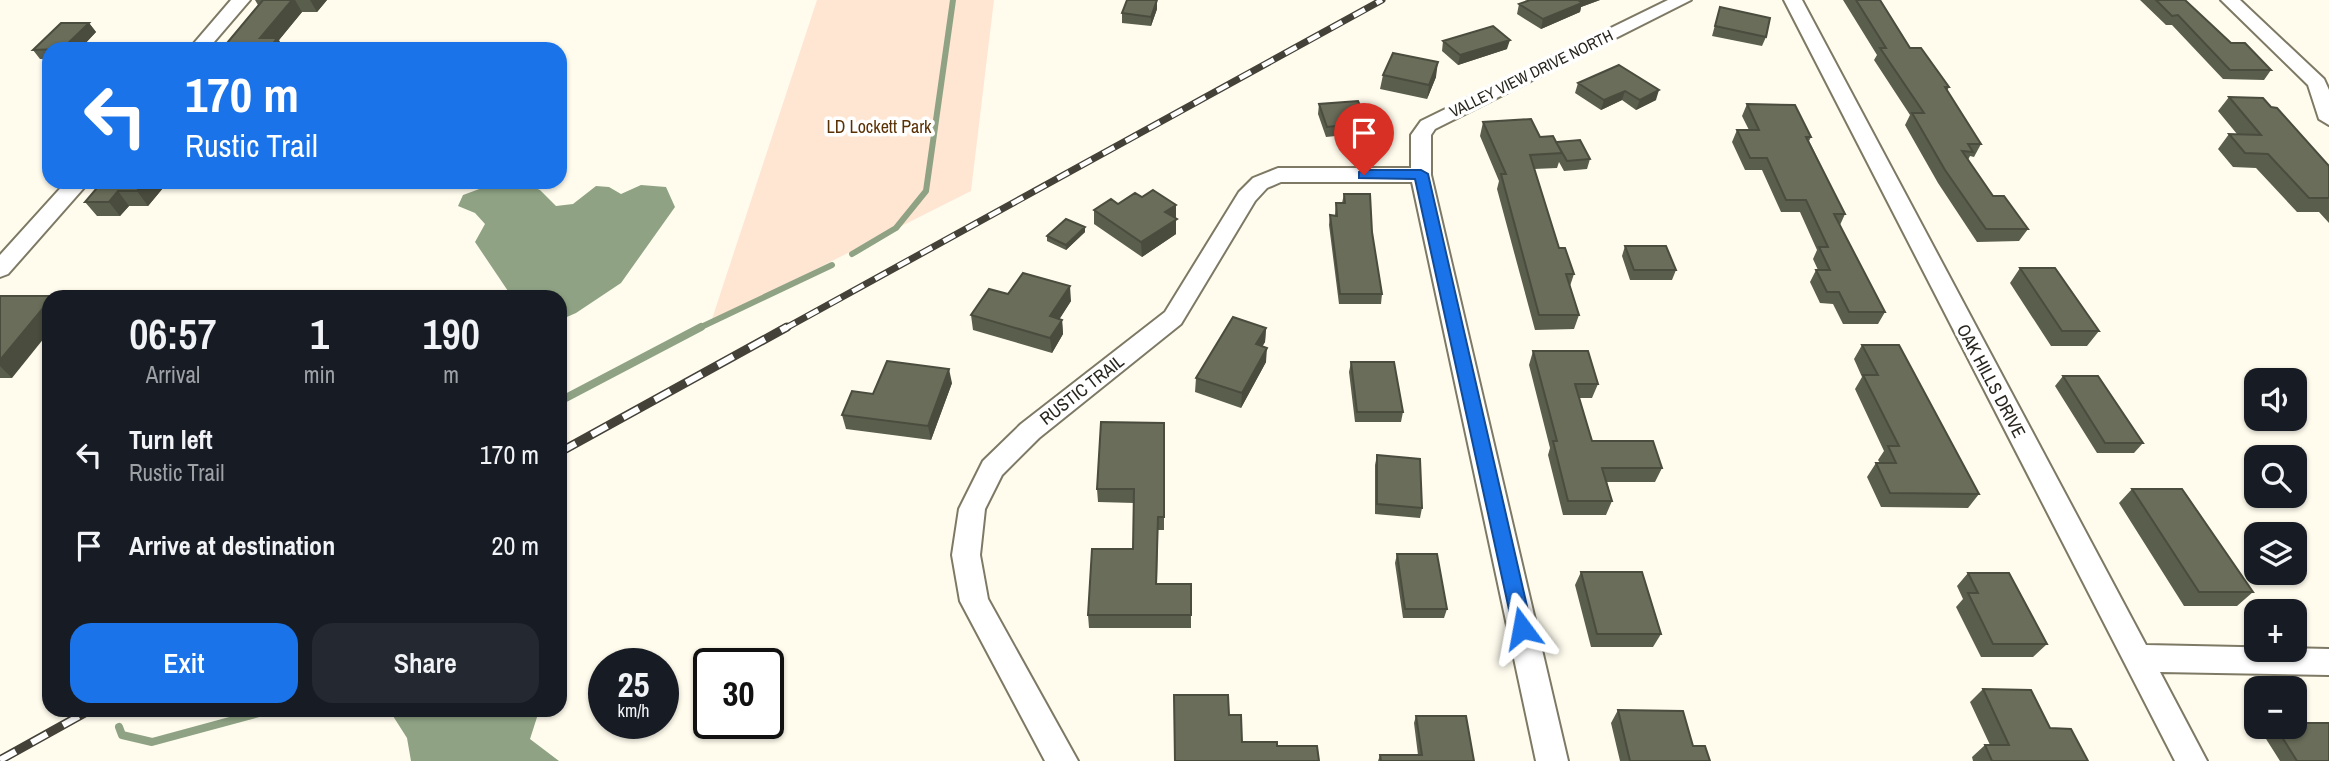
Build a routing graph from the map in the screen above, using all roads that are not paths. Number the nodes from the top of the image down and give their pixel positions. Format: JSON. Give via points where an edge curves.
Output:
{"nodes":[{"id":1,"x":241,"y":0,"type":"edge"},
{"id":2,"x":1682,"y":0,"type":"edge"},
{"id":3,"x":1793,"y":0,"type":"edge"},
{"id":4,"x":2230,"y":0,"type":"edge"},
{"id":5,"x":204,"y":42,"type":"edge"},
{"id":6,"x":2329,"y":120,"type":"edge"},
{"id":7,"x":1421,"y":174,"type":"junction"},
{"id":8,"x":72,"y":189,"type":"edge"},
{"id":9,"x":0,"y":269,"type":"edge"},
{"id":10,"x":2136,"y":658,"type":"junction"},
{"id":11,"x":2329,"y":662,"type":"edge"},
{"id":12,"x":1062,"y":761,"type":"edge"},
{"id":13,"x":1552,"y":761,"type":"edge"},
{"id":14,"x":2191,"y":761,"type":"edge"}],
"edges":[{"from":1,"to":5,"type":"street"},
{"from":2,"to":7,"type":"street","name":"VALLEY VIEW DRIVE NORTH","via":[[1428,125],[1421,135]]},
{"from":3,"to":10,"type":"street","name":"OAK HILLS DRIVE"},
{"from":4,"to":6,"type":"street","via":[[2317,83]]},
{"from":7,"to":12,"type":"street","name":"RUSTIC TRAIL","via":[[1278,175],[1260,183],[1173,318],[1030,430],[992,468],[972,509],[966,555],[974,601]]},
{"from":7,"to":13,"type":"street","name":"VALLEY VIEW DRIVE NORTH"},
{"from":8,"to":9,"type":"street"},
{"from":10,"to":11,"type":"street"},
{"from":10,"to":14,"type":"street","name":"OAK HILLS DRIVE"}]}
